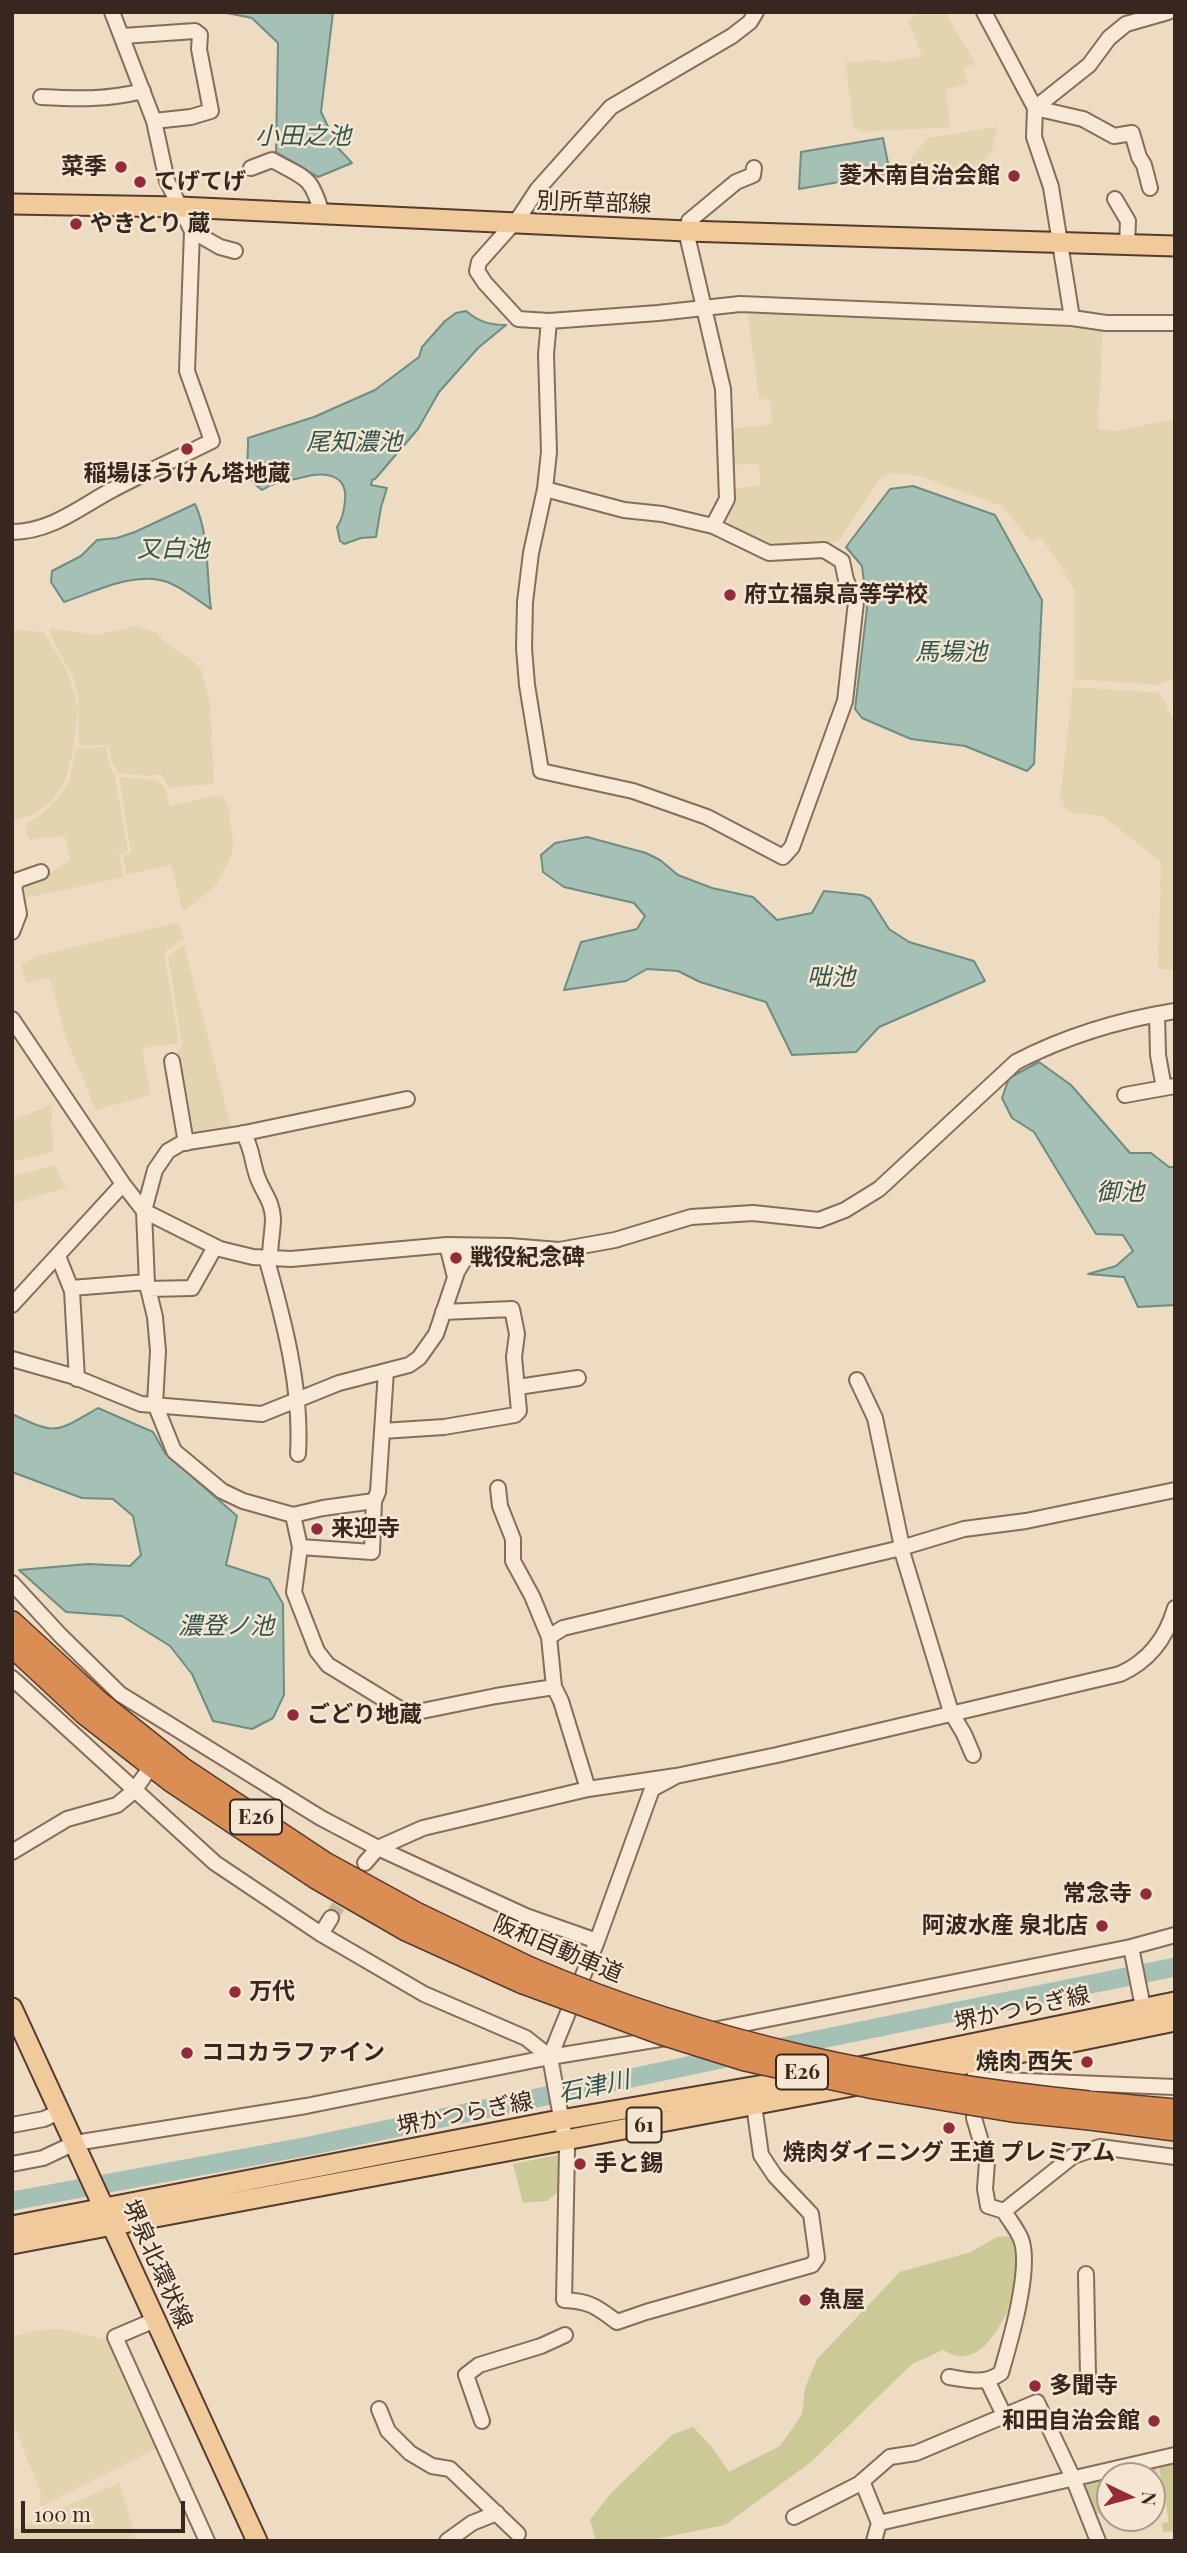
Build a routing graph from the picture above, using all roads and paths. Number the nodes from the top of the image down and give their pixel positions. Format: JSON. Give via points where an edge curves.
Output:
{"nodes":[{"id":1,"x":112,"y":12,"type":"edge"},
{"id":2,"x":756,"y":12,"type":"edge"},
{"id":3,"x":985,"y":12,"type":"edge"},
{"id":4,"x":1168,"y":12,"type":"edge"},
{"id":5,"x":122,"y":36,"type":"junction"},
{"id":6,"x":143,"y":91,"type":"junction"},
{"id":7,"x":41,"y":97,"type":"dead end"},
{"id":8,"x":1035,"y":108,"type":"junction"},
{"id":9,"x":154,"y":121,"type":"junction"},
{"id":10,"x":251,"y":168,"type":"dead end"},
{"id":11,"x":754,"y":169,"type":"dead end"},
{"id":12,"x":1150,"y":188,"type":"dead end"},
{"id":13,"x":1115,"y":199,"type":"dead end"},
{"id":14,"x":12,"y":204,"type":"edge"},
{"id":15,"x":180,"y":207,"type":"junction"},
{"id":16,"x":322,"y":214,"type":"junction"},
{"id":17,"x":511,"y":224,"type":"junction"},
{"id":18,"x":192,"y":231,"type":"junction"},
{"id":19,"x":687,"y":231,"type":"junction"},
{"id":20,"x":1062,"y":243,"type":"junction"},
{"id":21,"x":1127,"y":245,"type":"junction"},
{"id":22,"x":1175,"y":246,"type":"edge"},
{"id":23,"x":235,"y":251,"type":"dead end"},
{"id":24,"x":705,"y":307,"type":"junction"},
{"id":25,"x":1072,"y":318,"type":"junction"},
{"id":26,"x":550,"y":321,"type":"junction"},
{"id":27,"x":1175,"y":323,"type":"edge"},
{"id":28,"x":545,"y":489,"type":"junction"},
{"id":29,"x":713,"y":526,"type":"junction"},
{"id":30,"x":12,"y":532,"type":"edge"},
{"id":31,"x":41,"y":872,"type":"dead end"},
{"id":32,"x":12,"y":932,"type":"edge"},
{"id":33,"x":1175,"y":1011,"type":"edge"},
{"id":34,"x":1157,"y":1014,"type":"junction"},
{"id":35,"x":12,"y":1019,"type":"edge"},
{"id":36,"x":172,"y":1061,"type":"dead end"},
{"id":37,"x":1170,"y":1087,"type":"edge"},
{"id":38,"x":1125,"y":1095,"type":"dead end"},
{"id":39,"x":407,"y":1098,"type":"dead end"},
{"id":40,"x":243,"y":1133,"type":"junction"},
{"id":41,"x":186,"y":1143,"type":"junction"},
{"id":42,"x":123,"y":1184,"type":"junction"},
{"id":43,"x":144,"y":1211,"type":"junction"},
{"id":44,"x":447,"y":1245,"type":"junction"},
{"id":45,"x":215,"y":1247,"type":"junction"},
{"id":46,"x":476,"y":1247,"type":"junction"},
{"id":47,"x":58,"y":1256,"type":"junction"},
{"id":48,"x":268,"y":1257,"type":"junction"},
{"id":49,"x":455,"y":1277,"type":"junction"},
{"id":50,"x":148,"y":1285,"type":"junction"},
{"id":51,"x":71,"y":1287,"type":"junction"},
{"id":52,"x":12,"y":1305,"type":"edge"},
{"id":53,"x":443,"y":1312,"type":"junction"},
{"id":54,"x":12,"y":1359,"type":"edge"},
{"id":55,"x":386,"y":1371,"type":"junction"},
{"id":56,"x":579,"y":1378,"type":"dead end"},
{"id":57,"x":78,"y":1379,"type":"junction"},
{"id":58,"x":857,"y":1380,"type":"dead end"},
{"id":59,"x":518,"y":1387,"type":"junction"},
{"id":60,"x":296,"y":1401,"type":"junction"},
{"id":61,"x":155,"y":1404,"type":"junction"},
{"id":62,"x":382,"y":1431,"type":"junction"},
{"id":63,"x":298,"y":1454,"type":"dead end"},
{"id":64,"x":498,"y":1488,"type":"dead end"},
{"id":65,"x":1175,"y":1490,"type":"edge"},
{"id":66,"x":374,"y":1501,"type":"junction"},
{"id":67,"x":293,"y":1515,"type":"junction"},
{"id":68,"x":300,"y":1547,"type":"junction"},
{"id":69,"x":901,"y":1547,"type":"junction"},
{"id":70,"x":12,"y":1583,"type":"edge"},
{"id":71,"x":1175,"y":1608,"type":"edge"},
{"id":72,"x":12,"y":1622,"type":"edge"},
{"id":73,"x":549,"y":1637,"type":"junction"},
{"id":74,"x":12,"y":1646,"type":"edge"},
{"id":75,"x":12,"y":1678,"type":"edge"},
{"id":76,"x":554,"y":1687,"type":"junction"},
{"id":77,"x":951,"y":1712,"type":"junction"},
{"id":78,"x":179,"y":1730,"type":"junction"},
{"id":79,"x":169,"y":1743,"type":"dead end"},
{"id":80,"x":973,"y":1755,"type":"dead end"},
{"id":81,"x":145,"y":1775,"type":"dead end"},
{"id":82,"x":676,"y":1776,"type":"junction"},
{"id":83,"x":588,"y":1789,"type":"junction"},
{"id":84,"x":134,"y":1791,"type":"junction"},
{"id":85,"x":378,"y":1848,"type":"junction"},
{"id":86,"x":12,"y":1852,"type":"edge"},
{"id":87,"x":365,"y":1863,"type":"tunnel mouth"},
{"id":88,"x":331,"y":1917,"type":"tunnel mouth"},
{"id":89,"x":321,"y":1934,"type":"junction"},
{"id":90,"x":1175,"y":1935,"type":"edge"},
{"id":91,"x":597,"y":1941,"type":"junction"},
{"id":92,"x":1131,"y":1950,"type":"junction"},
{"id":93,"x":527,"y":1976,"type":"junction"},
{"id":94,"x":1175,"y":2002,"type":"edge"},
{"id":95,"x":12,"y":2008,"type":"edge"},
{"id":96,"x":1144,"y":2010,"type":"junction"},
{"id":97,"x":1175,"y":2021,"type":"edge"},
{"id":98,"x":550,"y":2057,"type":"junction"},
{"id":99,"x":975,"y":2071,"type":"junction"},
{"id":100,"x":1175,"y":2087,"type":"edge"},
{"id":101,"x":754,"y":2105,"type":"junction"},
{"id":102,"x":1175,"y":2107,"type":"edge"},
{"id":103,"x":1090,"y":2110,"type":"junction"},
{"id":104,"x":61,"y":2111,"type":"junction"},
{"id":105,"x":562,"y":2123,"type":"junction"},
{"id":106,"x":12,"y":2125,"type":"edge"},
{"id":107,"x":1175,"y":2130,"type":"edge"},
{"id":108,"x":78,"y":2149,"type":"junction"},
{"id":109,"x":1175,"y":2157,"type":"edge"},
{"id":110,"x":12,"y":2164,"type":"edge"},
{"id":111,"x":105,"y":2209,"type":"junction"},
{"id":112,"x":1003,"y":2211,"type":"junction"},
{"id":113,"x":12,"y":2226,"type":"edge"},
{"id":114,"x":12,"y":2244,"type":"edge"},
{"id":115,"x":1086,"y":2274,"type":"dead end"},
{"id":116,"x":155,"y":2320,"type":"junction"},
{"id":117,"x":565,"y":2335,"type":"dead end"},
{"id":118,"x":1088,"y":2376,"type":"dead end"},
{"id":119,"x":949,"y":2377,"type":"dead end"},
{"id":120,"x":987,"y":2380,"type":"junction"},
{"id":121,"x":379,"y":2409,"type":"dead end"},
{"id":122,"x":1005,"y":2417,"type":"junction"},
{"id":123,"x":482,"y":2421,"type":"dead end"},
{"id":124,"x":1175,"y":2455,"type":"edge"},
{"id":125,"x":1073,"y":2478,"type":"junction"},
{"id":126,"x":862,"y":2481,"type":"junction"},
{"id":127,"x":497,"y":2513,"type":"junction"},
{"id":128,"x":794,"y":2517,"type":"dead end"},
{"id":129,"x":879,"y":2523,"type":"junction"},
{"id":130,"x":518,"y":2534,"type":"dead end"},
{"id":131,"x":207,"y":2541,"type":"edge"},
{"id":132,"x":257,"y":2541,"type":"edge"},
{"id":133,"x":447,"y":2541,"type":"edge"},
{"id":134,"x":874,"y":2541,"type":"edge"},
{"id":135,"x":1098,"y":2541,"type":"edge"}],
"edges":[{"from":1,"to":5,"type":"street"},
{"from":2,"to":17,"type":"street","via":[[732,36],[611,107]]},
{"from":3,"to":8,"type":"street"},
{"from":4,"to":8,"type":"street","via":[[1126,24],[1089,65]]},
{"from":5,"to":6,"type":"street"},
{"from":5,"to":9,"type":"street","via":[[195,31],[200,35],[211,111]]},
{"from":6,"to":7,"type":"street","via":[[92,100]]},
{"from":6,"to":9,"type":"street"},
{"from":8,"to":12,"type":"street","via":[[1083,119],[1114,136],[1132,133]]},
{"from":8,"to":20,"type":"street","via":[[1034,137],[1051,187]]},
{"from":9,"to":15,"type":"street","via":[[167,181]]},
{"from":10,"to":16,"type":"street","via":[[272,160],[309,180]]},
{"from":11,"to":19,"type":"street","via":[[753,175],[736,182],[690,221]]},
{"from":13,"to":21,"type":"street","via":[[1128,221]]},
{"from":14,"to":15,"type":"main road","name":"別所草部線"},
{"from":15,"to":16,"type":"main road","name":"別所草部線"},
{"from":15,"to":18,"type":"street"},
{"from":16,"to":17,"type":"main road","name":"別所草部線"},
{"from":17,"to":19,"type":"main road","name":"別所草部線"},
{"from":17,"to":26,"type":"street","via":[[479,262],[477,271],[518,319]]},
{"from":18,"to":23,"type":"street"},
{"from":18,"to":30,"type":"street","via":[[187,371],[212,441],[46,526]]},
{"from":19,"to":20,"type":"main road","name":"別所草部線"},
{"from":19,"to":24,"type":"street"},
{"from":20,"to":21,"type":"main road","name":"別所草部線"},
{"from":20,"to":25,"type":"street"},
{"from":21,"to":22,"type":"main road","name":"別所草部線"},
{"from":24,"to":25,"type":"street","via":[[804,305]]},
{"from":24,"to":26,"type":"street"},
{"from":24,"to":29,"type":"street","via":[[723,389],[727,464],[727,499]]},
{"from":25,"to":27,"type":"street"},
{"from":26,"to":28,"type":"street"},
{"from":28,"to":29,"type":"street","via":[[624,510]]},
{"from":28,"to":29,"type":"street","via":[[524,602],[527,685],[541,771],[633,790],[707,817],[783,857],[792,847],[841,716],[856,602],[842,561],[824,550],[769,553]]},
{"from":31,"to":32,"type":"street","via":[[14,886],[19,914]]},
{"from":33,"to":34,"type":"street"},
{"from":34,"to":37,"type":"street","via":[[1158,1055]]},
{"from":34,"to":46,"type":"street","via":[[1121,1020],[1016,1062],[879,1189],[819,1220],[753,1213],[691,1217],[615,1240],[559,1250]]},
{"from":35,"to":42,"type":"street"},
{"from":36,"to":41,"type":"street"},
{"from":37,"to":38,"type":"street"},
{"from":39,"to":40,"type":"street"},
{"from":40,"to":41,"type":"street"},
{"from":40,"to":48,"type":"street","via":[[273,1219]]},
{"from":41,"to":43,"type":"street","via":[[168,1151],[155,1170]]},
{"from":42,"to":43,"type":"street"},
{"from":42,"to":47,"type":"street"},
{"from":43,"to":45,"type":"street"},
{"from":43,"to":50,"type":"street"},
{"from":44,"to":46,"type":"street"},
{"from":44,"to":48,"type":"street","via":[[291,1259]]},
{"from":44,"to":49,"type":"street"},
{"from":45,"to":48,"type":"street"},
{"from":45,"to":50,"type":"street","via":[[192,1288]]},
{"from":46,"to":49,"type":"street"},
{"from":47,"to":51,"type":"street"},
{"from":47,"to":52,"type":"street"},
{"from":48,"to":60,"type":"street","via":[[284,1320]]},
{"from":49,"to":53,"type":"street"},
{"from":50,"to":51,"type":"street"},
{"from":50,"to":61,"type":"street","via":[[158,1351]]},
{"from":51,"to":57,"type":"street"},
{"from":53,"to":55,"type":"street","via":[[436,1334],[419,1358]]},
{"from":53,"to":59,"type":"street","via":[[512,1310]]},
{"from":54,"to":57,"type":"street"},
{"from":55,"to":60,"type":"street"},
{"from":55,"to":62,"type":"street"},
{"from":56,"to":59,"type":"street"},
{"from":57,"to":61,"type":"street","via":[[141,1404]]},
{"from":58,"to":69,"type":"street","via":[[875,1418]]},
{"from":59,"to":62,"type":"street","via":[[515,1415]]},
{"from":60,"to":61,"type":"street","via":[[262,1414]]},
{"from":60,"to":63,"type":"street"},
{"from":61,"to":67,"type":"street","via":[[174,1451],[222,1491]]},
{"from":62,"to":66,"type":"street"},
{"from":64,"to":73,"type":"street","via":[[513,1539],[513,1561]]},
{"from":65,"to":69,"type":"street","via":[[964,1529]]},
{"from":66,"to":67,"type":"street"},
{"from":66,"to":68,"type":"street","via":[[372,1552]]},
{"from":67,"to":68,"type":"street"},
{"from":68,"to":76,"type":"street","via":[[294,1592],[317,1651],[328,1665],[405,1712]]},
{"from":69,"to":73,"type":"street","via":[[563,1628]]},
{"from":69,"to":77,"type":"street"},
{"from":70,"to":78,"type":"street","via":[[120,1694]]},
{"from":71,"to":77,"type":"street","via":[[1154,1651],[1137,1667]]},
{"from":72,"to":93,"type":"highway","name":"阪和自動車道","number":"E26","via":[[99,1702],[182,1768],[325,1863]]},
{"from":73,"to":76,"type":"street"},
{"from":74,"to":93,"type":"highway","name":"阪和自動車道","number":"E26","via":[[85,1714],[171,1781],[316,1878],[406,1930]]},
{"from":75,"to":84,"type":"street"},
{"from":76,"to":83,"type":"street"},
{"from":77,"to":80,"type":"street"},
{"from":77,"to":82,"type":"street"},
{"from":78,"to":79,"type":"street"},
{"from":78,"to":85,"type":"street"},
{"from":81,"to":84,"type":"street"},
{"from":82,"to":83,"type":"street"},
{"from":82,"to":91,"type":"street","via":[[652,1789]]},
{"from":83,"to":85,"type":"street","via":[[423,1828]]},
{"from":84,"to":86,"type":"street","via":[[117,1805],[67,1819]]},
{"from":84,"to":89,"type":"street","via":[[215,1863]]},
{"from":85,"to":87,"type":"street"},
{"from":85,"to":91,"type":"street","via":[[526,1916]]},
{"from":88,"to":89,"type":"street"},
{"from":89,"to":98,"type":"street","via":[[424,1994],[526,2038]]},
{"from":90,"to":92,"type":"street"},
{"from":91,"to":98,"type":"street"},
{"from":92,"to":96,"type":"street"},
{"from":92,"to":98,"type":"street"},
{"from":93,"to":103,"type":"highway","name":"阪和自動車道","number":"E26","bridge":true,"via":[[747,2045]]},
{"from":94,"to":96,"type":"main road","name":"堺かつらぎ線","number":"61"},
{"from":95,"to":104,"type":"main road","name":"堺泉北環状線"},
{"from":96,"to":97,"type":"main road","name":"堺かつらぎ線","number":"61"},
{"from":96,"to":99,"type":"main road","name":"堺かつらぎ線","number":"61"},
{"from":96,"to":105,"type":"main road","name":"堺かつらぎ線","number":"61"},
{"from":98,"to":105,"type":"street"},
{"from":98,"to":108,"type":"street"},
{"from":99,"to":100,"type":"street"},
{"from":99,"to":101,"type":"main road","name":"堺かつらぎ線","number":"61"},
{"from":99,"to":112,"type":"street","via":[[974,2118],[987,2162],[988,2206]]},
{"from":101,"to":105,"type":"main road","name":"堺かつらぎ線","number":"61"},
{"from":101,"to":105,"type":"street","via":[[761,2155],[811,2214],[817,2258],[812,2264],[617,2322],[597,2306],[564,2300]]},
{"from":102,"to":103,"type":"highway"},
{"from":103,"to":107,"type":"highway","name":"阪和自動車道","number":"E26"},
{"from":104,"to":106,"type":"street"},
{"from":104,"to":108,"type":"main road","name":"堺泉北環状線"},
{"from":105,"to":111,"type":"main road","name":"堺かつらぎ線","number":"61"},
{"from":108,"to":110,"type":"street"},
{"from":108,"to":111,"type":"main road","name":"堺泉北環状線"},
{"from":109,"to":112,"type":"street","via":[[1100,2147],[1073,2156]]},
{"from":111,"to":113,"type":"main road","name":"堺かつらぎ線","number":"61"},
{"from":111,"to":114,"type":"main road","name":"堺かつらぎ線","number":"61"},
{"from":111,"to":116,"type":"main road","name":"堺泉北環状線"},
{"from":112,"to":120,"type":"street","via":[[1021,2239],[1023,2259],[1018,2304],[1001,2372]]},
{"from":115,"to":118,"type":"street"},
{"from":116,"to":131,"type":"street","via":[[115,2337]]},
{"from":116,"to":132,"type":"main road","name":"堺泉北環状線"},
{"from":117,"to":123,"type":"street","via":[[479,2365],[466,2375]]},
{"from":119,"to":120,"type":"street"},
{"from":120,"to":122,"type":"street"},
{"from":121,"to":127,"type":"street","via":[[387,2431],[410,2453],[432,2466],[450,2469]]},
{"from":122,"to":125,"type":"street","via":[[1037,2402]]},
{"from":122,"to":126,"type":"street","via":[[916,2452],[890,2457]]},
{"from":124,"to":125,"type":"street"},
{"from":125,"to":129,"type":"street"},
{"from":125,"to":135,"type":"street"},
{"from":126,"to":128,"type":"street"},
{"from":126,"to":129,"type":"street"},
{"from":127,"to":130,"type":"street"},
{"from":127,"to":133,"type":"street"},
{"from":129,"to":134,"type":"street"}]}
